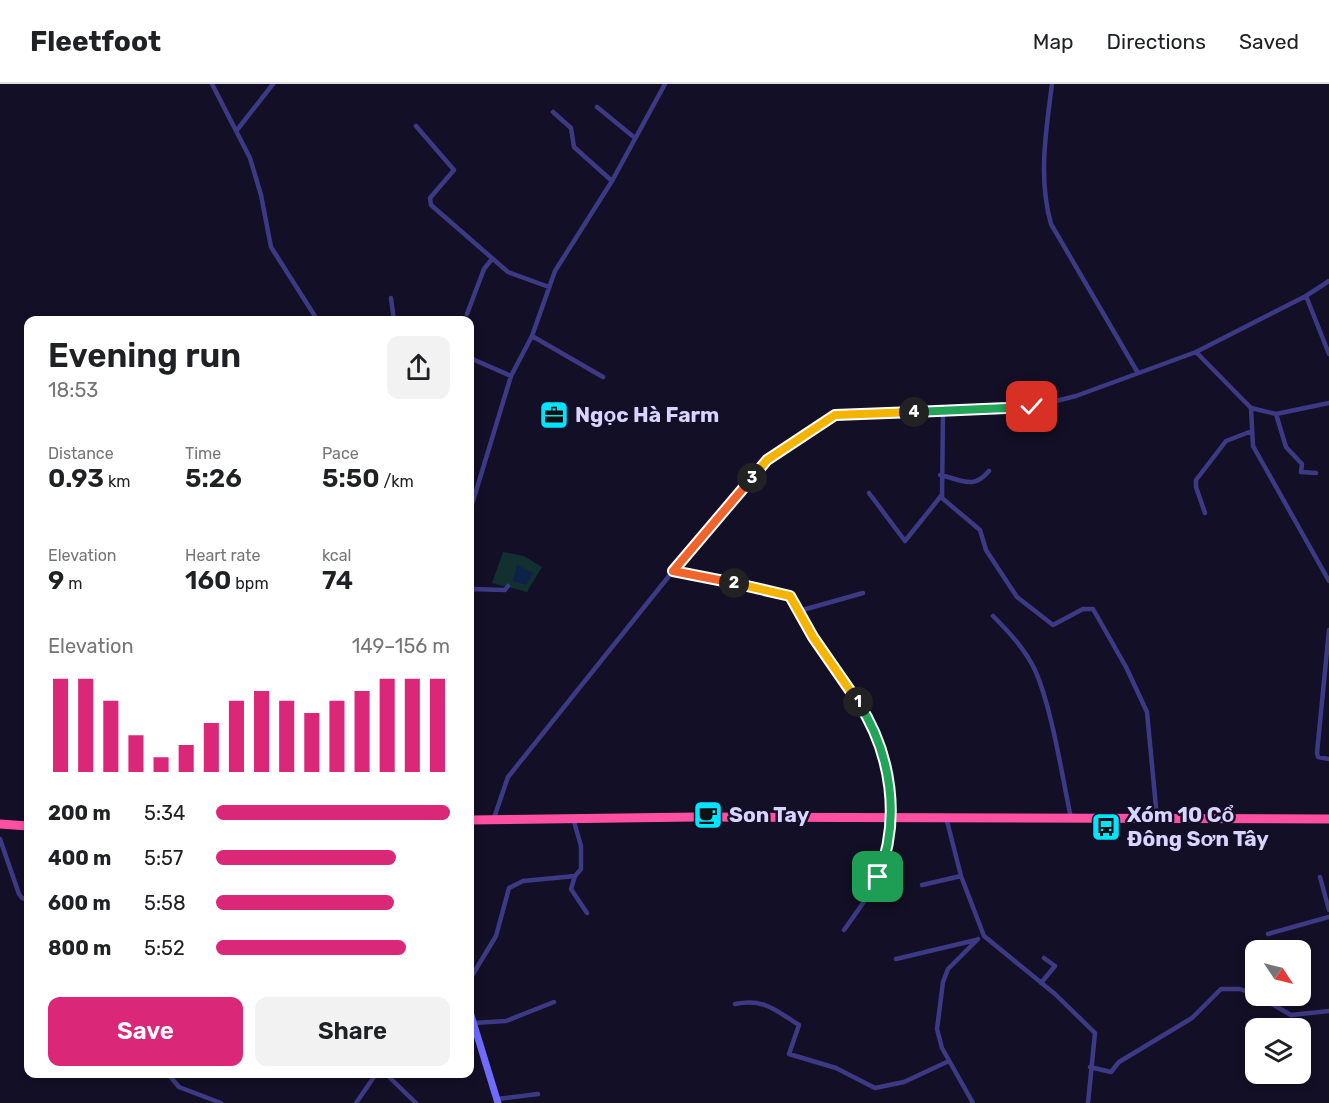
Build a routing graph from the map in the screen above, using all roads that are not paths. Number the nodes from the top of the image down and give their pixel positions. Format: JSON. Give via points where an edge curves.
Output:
{"nodes":[{"id":1,"x":212,"y":84,"type":"edge"},
{"id":2,"x":273,"y":84,"type":"edge"},
{"id":3,"x":665,"y":84,"type":"edge"},
{"id":4,"x":1052,"y":84,"type":"edge"},
{"id":5,"x":597,"y":107,"type":"dead end"},
{"id":6,"x":553,"y":112,"type":"dead end"},
{"id":7,"x":416,"y":126,"type":"dead end"},
{"id":8,"x":237,"y":130,"type":"junction"},
{"id":9,"x":635,"y":138,"type":"junction"},
{"id":10,"x":612,"y":181,"type":"junction"},
{"id":11,"x":492,"y":259,"type":"junction"},
{"id":12,"x":1329,"y":281,"type":"edge"},
{"id":13,"x":549,"y":287,"type":"junction"},
{"id":14,"x":1306,"y":296,"type":"junction"},
{"id":15,"x":391,"y":298,"type":"dead end"},
{"id":16,"x":467,"y":314,"type":"dead end"},
{"id":17,"x":315,"y":316,"type":"edge"},
{"id":18,"x":393,"y":316,"type":"edge"},
{"id":19,"x":532,"y":336,"type":"junction"},
{"id":20,"x":1196,"y":352,"type":"junction"},
{"id":21,"x":1329,"y":354,"type":"edge"},
{"id":22,"x":474,"y":360,"type":"edge"},
{"id":23,"x":1138,"y":373,"type":"junction"},
{"id":24,"x":511,"y":376,"type":"junction"},
{"id":25,"x":603,"y":377,"type":"dead end"},
{"id":26,"x":1329,"y":403,"type":"edge"},
{"id":27,"x":1251,"y":408,"type":"junction"},
{"id":28,"x":943,"y":411,"type":"junction"},
{"id":29,"x":1276,"y":414,"type":"junction"},
{"id":30,"x":1252,"y":431,"type":"junction"},
{"id":31,"x":989,"y":471,"type":"dead end"},
{"id":32,"x":1316,"y":473,"type":"dead end"},
{"id":33,"x":940,"y":475,"type":"junction"},
{"id":34,"x":869,"y":493,"type":"dead end"},
{"id":35,"x":474,"y":495,"type":"edge"},
{"id":36,"x":941,"y":496,"type":"junction"},
{"id":37,"x":1205,"y":513,"type":"dead end"},
{"id":38,"x":673,"y":571,"type":"junction"},
{"id":39,"x":1329,"y":581,"type":"edge"},
{"id":40,"x":508,"y":586,"type":"dead end"},
{"id":41,"x":474,"y":589,"type":"edge"},
{"id":42,"x":863,"y":593,"type":"dead end"},
{"id":43,"x":800,"y":611,"type":"junction"},
{"id":44,"x":993,"y":616,"type":"dead end"},
{"id":45,"x":1329,"y":630,"type":"edge"},
{"id":46,"x":1329,"y":759,"type":"edge"},
{"id":47,"x":893,"y":817,"type":"junction"},
{"id":48,"x":946,"y":817,"type":"junction"},
{"id":49,"x":494,"y":818,"type":"junction"},
{"id":50,"x":573,"y":818,"type":"junction"},
{"id":51,"x":1071,"y":818,"type":"junction"},
{"id":52,"x":1157,"y":818,"type":"junction"},
{"id":53,"x":1329,"y":819,"type":"edge"},
{"id":54,"x":474,"y":820,"type":"edge"},
{"id":55,"x":0,"y":824,"type":"edge"},
{"id":56,"x":24,"y":826,"type":"edge"},
{"id":57,"x":0,"y":839,"type":"edge"},
{"id":58,"x":575,"y":876,"type":"junction"},
{"id":59,"x":961,"y":876,"type":"junction"},
{"id":60,"x":1320,"y":877,"type":"dead end"},
{"id":61,"x":922,"y":885,"type":"dead end"},
{"id":62,"x":24,"y":899,"type":"edge"},
{"id":63,"x":1329,"y":910,"type":"edge"},
{"id":64,"x":587,"y":913,"type":"dead end"},
{"id":65,"x":1329,"y":917,"type":"edge"},
{"id":66,"x":844,"y":930,"type":"dead end"},
{"id":67,"x":1268,"y":934,"type":"dead end"},
{"id":68,"x":984,"y":936,"type":"junction"},
{"id":69,"x":978,"y":939,"type":"junction"},
{"id":70,"x":1044,"y":958,"type":"dead end"},
{"id":71,"x":896,"y":960,"type":"dead end"},
{"id":72,"x":474,"y":972,"type":"edge"},
{"id":73,"x":1041,"y":983,"type":"junction"},
{"id":74,"x":1245,"y":991,"type":"edge"},
{"id":75,"x":554,"y":1002,"type":"dead end"},
{"id":76,"x":735,"y":1004,"type":"dead end"},
{"id":77,"x":1276,"y":1006,"type":"edge"},
{"id":78,"x":1329,"y":1011,"type":"edge"},
{"id":79,"x":474,"y":1023,"type":"joint"},
{"id":80,"x":949,"y":1061,"type":"junction"},
{"id":81,"x":1090,"y":1067,"type":"junction"},
{"id":82,"x":171,"y":1078,"type":"edge"},
{"id":83,"x":373,"y":1078,"type":"edge"},
{"id":84,"x":390,"y":1078,"type":"edge"},
{"id":85,"x":538,"y":1094,"type":"dead end"},
{"id":86,"x":498,"y":1101,"type":"edge"},
{"id":87,"x":221,"y":1103,"type":"edge"},
{"id":88,"x":356,"y":1103,"type":"edge"},
{"id":89,"x":416,"y":1103,"type":"edge"},
{"id":90,"x":973,"y":1103,"type":"edge"},
{"id":91,"x":1088,"y":1103,"type":"edge"}],
"edges":[{"from":1,"to":8,"type":"street"},
{"from":2,"to":8,"type":"street"},
{"from":3,"to":9,"type":"street"},
{"from":4,"to":23,"type":"street","via":[[1044,150],[1044,201],[1051,224]]},
{"from":5,"to":9,"type":"street"},
{"from":6,"to":10,"type":"street","via":[[571,128],[574,147]]},
{"from":7,"to":11,"type":"street","via":[[454,170],[430,198],[430,204]]},
{"from":8,"to":17,"type":"street","via":[[261,195],[271,247]]},
{"from":9,"to":10,"type":"street"},
{"from":10,"to":13,"type":"street","via":[[555,271]]},
{"from":11,"to":13,"type":"street","via":[[508,272]]},
{"from":11,"to":16,"type":"street","via":[[483,269]]},
{"from":12,"to":14,"type":"street"},
{"from":13,"to":19,"type":"street"},
{"from":14,"to":20,"type":"street"},
{"from":14,"to":21,"type":"street"},
{"from":15,"to":18,"type":"street"},
{"from":19,"to":24,"type":"street"},
{"from":19,"to":25,"type":"street"},
{"from":20,"to":23,"type":"street"},
{"from":20,"to":27,"type":"street"},
{"from":22,"to":24,"type":"street"},
{"from":23,"to":28,"type":"street","via":[[1032,407]]},
{"from":24,"to":35,"type":"street"},
{"from":26,"to":29,"type":"street"},
{"from":27,"to":29,"type":"street"},
{"from":27,"to":30,"type":"street"},
{"from":28,"to":33,"type":"street"},
{"from":28,"to":38,"type":"street","via":[[835,415],[767,460]]},
{"from":29,"to":32,"type":"street","via":[[1286,447],[1302,464],[1301,472]]},
{"from":30,"to":37,"type":"street","via":[[1226,441],[1196,480]]},
{"from":30,"to":39,"type":"street","via":[[1253,446]]},
{"from":31,"to":33,"type":"street","via":[[974,483]]},
{"from":33,"to":36,"type":"street"},
{"from":34,"to":36,"type":"street","via":[[905,541]]},
{"from":36,"to":52,"type":"street","via":[[980,530],[986,550],[1017,597],[1048,623],[1056,624],[1085,609],[1095,611],[1147,712]]},
{"from":38,"to":43,"type":"street","via":[[790,596]]},
{"from":38,"to":49,"type":"street","via":[[508,777]]},
{"from":40,"to":41,"type":"street","via":[[505,590]]},
{"from":42,"to":43,"type":"street"},
{"from":43,"to":47,"type":"street","via":[[813,637],[862,708],[877,741]]},
{"from":44,"to":51,"type":"street","via":[[1013,636],[1034,670]]},
{"from":45,"to":46,"type":"street","via":[[1317,753],[1318,757]]},
{"from":47,"to":48,"type":"highway"},
{"from":47,"to":50,"type":"highway"},
{"from":47,"to":66,"type":"street","via":[[878,877]]},
{"from":48,"to":51,"type":"highway"},
{"from":48,"to":59,"type":"street"},
{"from":49,"to":50,"type":"highway"},
{"from":49,"to":54,"type":"highway"},
{"from":50,"to":58,"type":"street","via":[[582,854],[581,869]]},
{"from":51,"to":52,"type":"highway"},
{"from":52,"to":53,"type":"highway"},
{"from":55,"to":56,"type":"highway"},
{"from":57,"to":62,"type":"street"},
{"from":58,"to":64,"type":"street","via":[[571,889]]},
{"from":58,"to":72,"type":"street","via":[[523,881],[509,888],[496,936]]},
{"from":59,"to":61,"type":"street"},
{"from":59,"to":68,"type":"street"},
{"from":60,"to":63,"type":"street"},
{"from":65,"to":67,"type":"street"},
{"from":68,"to":69,"type":"street"},
{"from":68,"to":73,"type":"street"},
{"from":69,"to":71,"type":"street"},
{"from":69,"to":80,"type":"street","via":[[948,969],[943,982],[937,1029]]},
{"from":70,"to":73,"type":"street","via":[[1056,967]]},
{"from":73,"to":81,"type":"street","via":[[1095,1033]]},
{"from":74,"to":81,"type":"street","via":[[1221,989],[1192,1018],[1119,1062],[1111,1072]]},
{"from":75,"to":79,"type":"street","via":[[507,1021]]},
{"from":76,"to":80,"type":"street","via":[[751,1001],[771,1007],[799,1025],[789,1054],[836,1068],[869,1086],[894,1085]]},
{"from":77,"to":78,"type":"street","via":[[1291,1015]]},
{"from":79,"to":86,"type":"street"},
{"from":80,"to":90,"type":"street"},
{"from":81,"to":91,"type":"street"},
{"from":82,"to":87,"type":"street","via":[[179,1087]]},
{"from":83,"to":88,"type":"street"},
{"from":84,"to":89,"type":"street"},
{"from":85,"to":86,"type":"street"}]}
